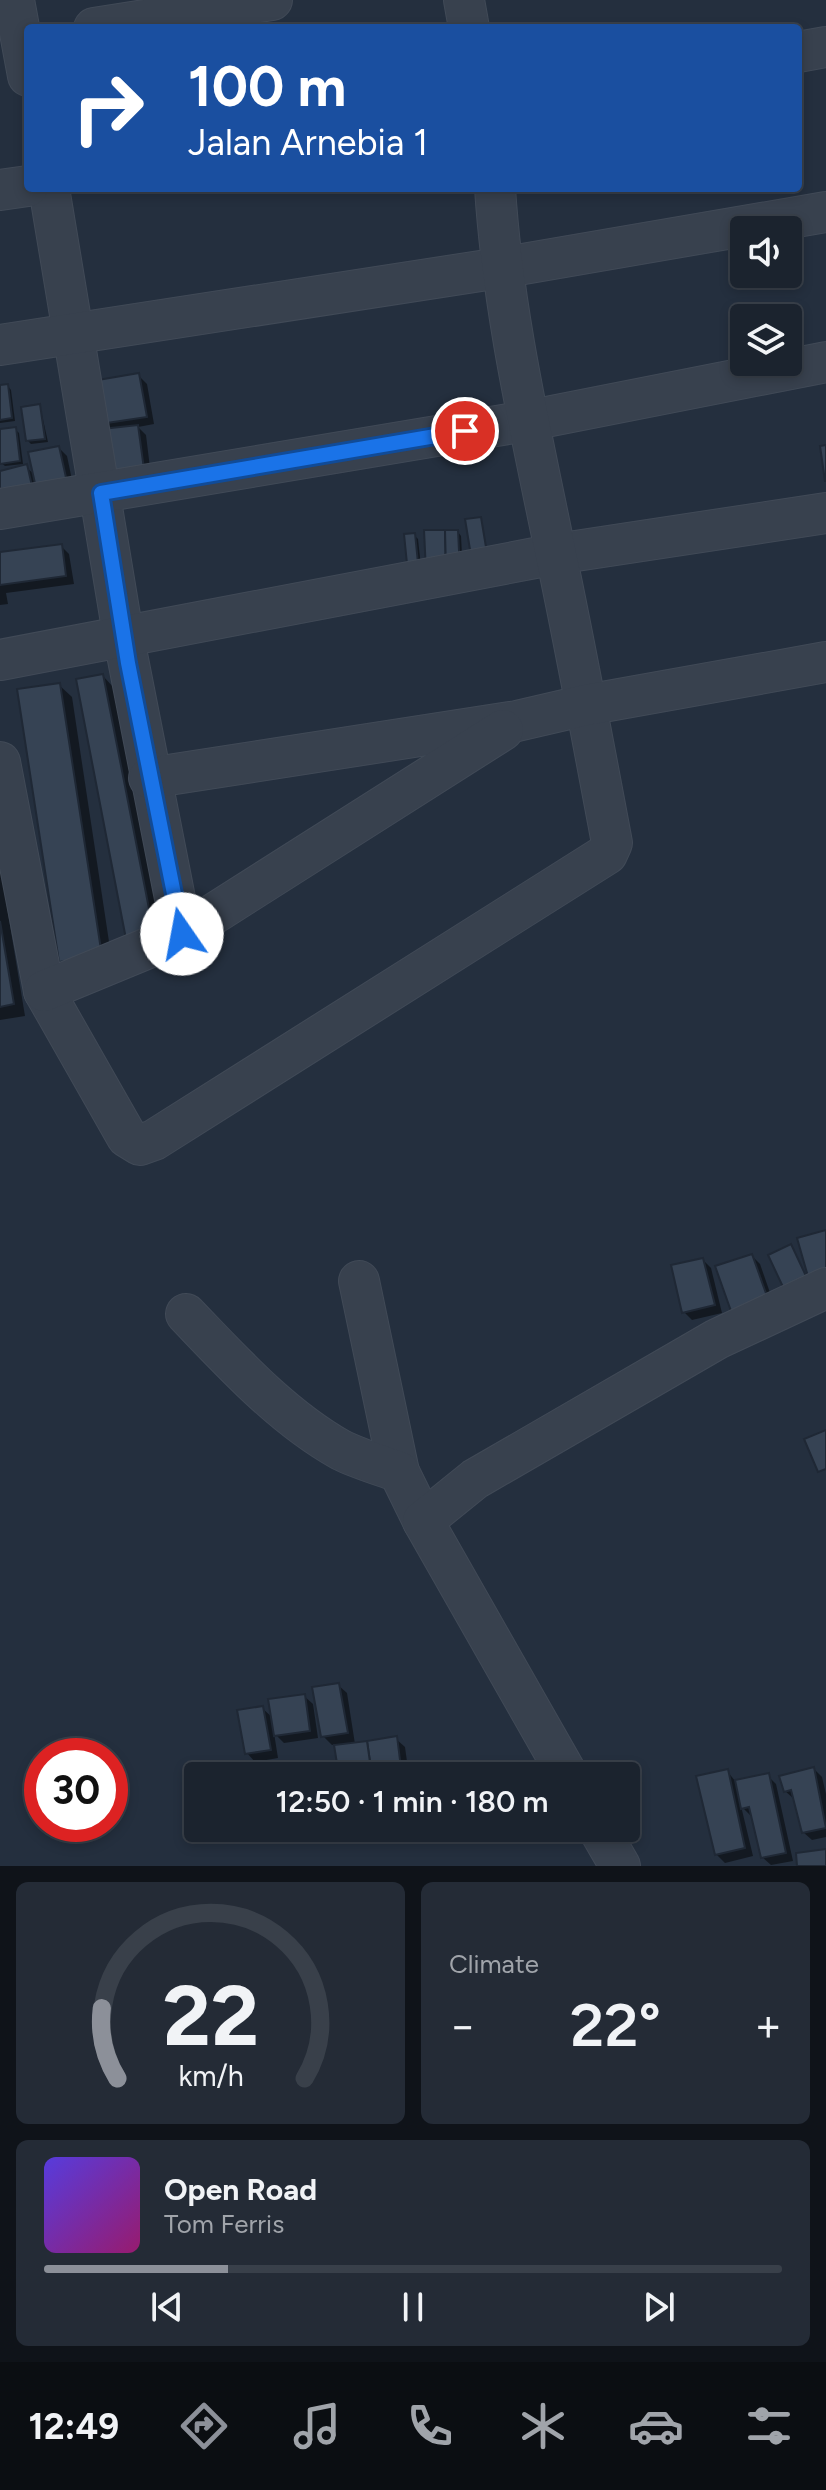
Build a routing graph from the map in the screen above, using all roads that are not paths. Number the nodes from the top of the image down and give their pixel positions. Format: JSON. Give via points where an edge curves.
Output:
{"nodes":[{"id":1,"x":14,"y":0,"type":"edge"},
{"id":2,"x":272,"y":0,"type":"edge"},
{"id":3,"x":464,"y":0,"type":"edge"},
{"id":4,"x":168,"y":7,"type":"edge"},
{"id":5,"x":108,"y":24,"type":"edge"},
{"id":6,"x":468,"y":24,"type":"edge"},
{"id":7,"x":24,"y":44,"type":"edge"},
{"id":8,"x":826,"y":47,"type":"edge"},
{"id":9,"x":802,"y":51,"type":"edge"},
{"id":10,"x":24,"y":187,"type":"edge"},
{"id":11,"x":0,"y":190,"type":"edge"},
{"id":12,"x":50,"y":192,"type":"edge"},
{"id":13,"x":495,"y":192,"type":"edge"},
{"id":14,"x":826,"y":212,"type":"edge"},
{"id":15,"x":500,"y":268,"type":"junction"},
{"id":16,"x":75,"y":331,"type":"junction"},
{"id":17,"x":0,"y":345,"type":"edge"},
{"id":18,"x":826,"y":362,"type":"edge"},
{"id":19,"x":526,"y":421,"type":"junction"},
{"id":20,"x":101,"y":493,"type":"junction"},
{"id":21,"x":0,"y":509,"type":"edge"},
{"id":22,"x":826,"y":513,"type":"edge"},
{"id":23,"x":556,"y":554,"type":"junction"},
{"id":24,"x":123,"y":634,"type":"junction"},
{"id":25,"x":0,"y":660,"type":"edge"},
{"id":26,"x":826,"y":662,"type":"edge"},
{"id":27,"x":586,"y":705,"type":"junction"},
{"id":28,"x":517,"y":721,"type":"junction"},
{"id":29,"x":0,"y":762,"type":"edge"},
{"id":30,"x":149,"y":778,"type":"junction"},
{"id":31,"x":182,"y":934,"type":"junction"},
{"id":32,"x":44,"y":991,"type":"junction"},
{"id":33,"x":359,"y":1281,"type":"dead end"},
{"id":34,"x":826,"y":1288,"type":"edge"},
{"id":35,"x":186,"y":1314,"type":"dead end"},
{"id":36,"x":399,"y":1472,"type":"junction"},
{"id":37,"x":423,"y":1521,"type":"junction"},
{"id":38,"x":560,"y":1762,"type":"edge"},
{"id":39,"x":606,"y":1842,"type":"edge"},
{"id":40,"x":620,"y":1866,"type":"edge"}],
"edges":[{"from":1,"to":7,"type":"street"},
{"from":2,"to":4,"type":"street"},
{"from":3,"to":6,"type":"street"},
{"from":4,"to":5,"type":"street"},
{"from":8,"to":9,"type":"street"},
{"from":10,"to":11,"type":"street"},
{"from":12,"to":16,"type":"street"},
{"from":13,"to":15,"type":"street"},
{"from":14,"to":15,"type":"street"},
{"from":15,"to":16,"type":"street"},
{"from":15,"to":19,"type":"street"},
{"from":16,"to":17,"type":"street"},
{"from":16,"to":20,"type":"street"},
{"from":18,"to":19,"type":"street"},
{"from":19,"to":20,"type":"street"},
{"from":19,"to":23,"type":"street"},
{"from":20,"to":21,"type":"street"},
{"from":20,"to":24,"type":"street"},
{"from":22,"to":23,"type":"street"},
{"from":23,"to":24,"type":"street"},
{"from":23,"to":27,"type":"street"},
{"from":24,"to":25,"type":"street"},
{"from":24,"to":30,"type":"street"},
{"from":26,"to":27,"type":"street"},
{"from":27,"to":28,"type":"street"},
{"from":27,"to":32,"type":"street","via":[[612,843],[607,854],[154,1140],[140,1145],[127,1137]]},
{"from":28,"to":30,"type":"street"},
{"from":28,"to":31,"type":"street"},
{"from":29,"to":32,"type":"street"},
{"from":30,"to":31,"type":"street"},
{"from":31,"to":32,"type":"street"},
{"from":33,"to":36,"type":"street"},
{"from":34,"to":37,"type":"street","via":[[717,1339],[475,1479]]},
{"from":35,"to":36,"type":"street","via":[[293,1416],[341,1450]]},
{"from":36,"to":37,"type":"street"},
{"from":37,"to":38,"type":"street"},
{"from":39,"to":40,"type":"street"}]}
